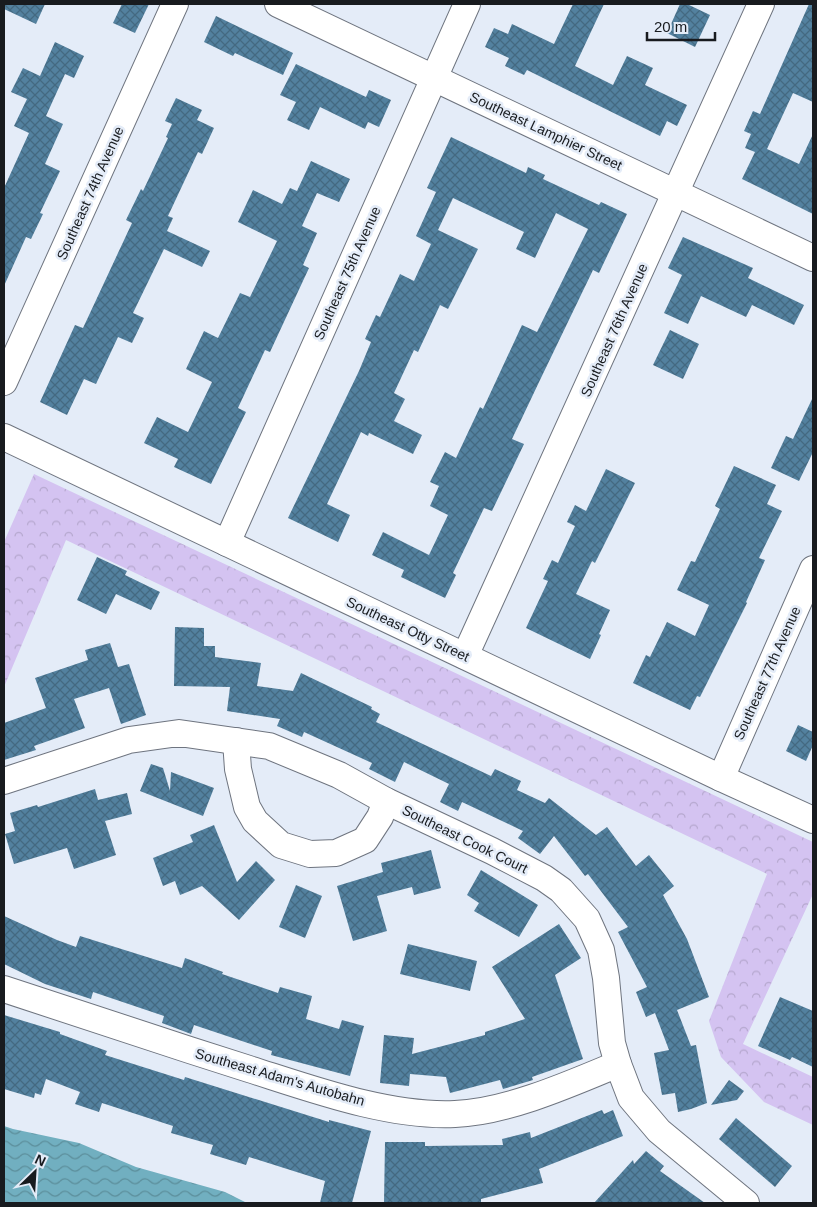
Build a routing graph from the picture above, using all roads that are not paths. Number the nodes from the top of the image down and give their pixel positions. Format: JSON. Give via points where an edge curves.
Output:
{"nodes":[{"id":1,"x":175,"y":4,"type":"edge"},
{"id":2,"x":278,"y":4,"type":"edge"},
{"id":3,"x":467,"y":4,"type":"edge"},
{"id":4,"x":761,"y":4,"type":"edge"},
{"id":5,"x":434,"y":78,"type":"junction"},
{"id":6,"x":676,"y":192,"type":"junction"},
{"id":7,"x":813,"y":258,"type":"edge"},
{"id":8,"x":4,"y":382,"type":"edge"},
{"id":9,"x":4,"y":437,"type":"edge"},
{"id":10,"x":227,"y":543,"type":"junction"},
{"id":11,"x":813,"y":568,"type":"edge"},
{"id":12,"x":465,"y":656,"type":"junction"},
{"id":13,"x":236,"y":741,"type":"junction"},
{"id":14,"x":721,"y":778,"type":"junction"},
{"id":15,"x":4,"y":781,"type":"edge"},
{"id":16,"x":386,"y":801,"type":"junction"},
{"id":17,"x":813,"y":820,"type":"edge"},
{"id":18,"x":4,"y":988,"type":"edge"},
{"id":19,"x":618,"y":1064,"type":"junction"},
{"id":20,"x":746,"y":1203,"type":"edge"}],
"edges":[{"from":1,"to":8,"type":"street","name":"Southeast 74th Avenue"},
{"from":2,"to":5,"type":"street","name":"Southeast Lamphier Street"},
{"from":3,"to":5,"type":"street","name":"Southeast 75th Avenue"},
{"from":4,"to":6,"type":"street","name":"Southeast 76th Avenue"},
{"from":5,"to":6,"type":"street","name":"Southeast Lamphier Street"},
{"from":5,"to":10,"type":"street","name":"Southeast 75th Avenue"},
{"from":6,"to":7,"type":"street","name":"Southeast Lamphier Street"},
{"from":6,"to":12,"type":"street","name":"Southeast 76th Avenue"},
{"from":9,"to":10,"type":"street","name":"Southeast Otty Street"},
{"from":10,"to":12,"type":"street","name":"Southeast Otty Street"},
{"from":11,"to":14,"type":"street","name":"Southeast 77th Avenue"},
{"from":12,"to":14,"type":"street","name":"Southeast Otty Street"},
{"from":13,"to":15,"type":"street","name":"Southeast Cook Court","via":[[180,733],[129,740]]},
{"from":13,"to":16,"type":"street","name":"Southeast Cook Court","via":[[269,746],[339,775]]},
{"from":13,"to":16,"type":"street","via":[[238,769],[247,807],[256,821],[281,845],[310,854],[336,853],[365,840]]},
{"from":14,"to":17,"type":"street","name":"Southeast Otty Street"},
{"from":16,"to":19,"type":"street","name":"Southeast Cook Court","via":[[544,878],[573,902],[587,918],[600,950],[612,1043]]},
{"from":18,"to":19,"type":"street","name":"Southeast Adam's Autobahn","via":[[339,1098],[409,1112],[455,1114],[492,1109],[556,1089]]},
{"from":19,"to":20,"type":"street","name":"Southeast Cook Court","via":[[631,1098],[660,1130]]}]}
